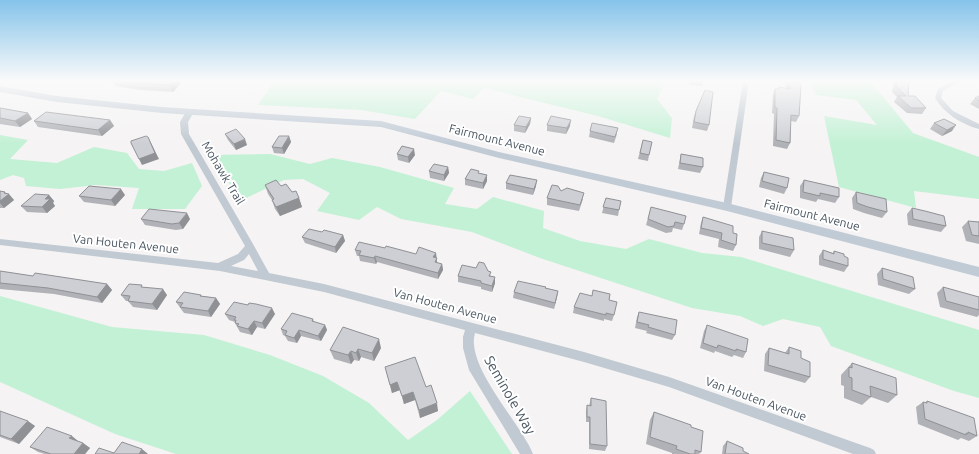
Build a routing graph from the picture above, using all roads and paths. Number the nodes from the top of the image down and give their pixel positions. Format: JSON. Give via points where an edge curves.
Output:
{"nodes":[{"id":1,"x":86,"y":102,"type":"edge"},
{"id":2,"x":743,"y":102,"type":"edge"},
{"id":3,"x":940,"y":102,"type":"edge"},
{"id":4,"x":190,"y":112,"type":"junction"},
{"id":5,"x":979,"y":127,"type":"edge"},
{"id":6,"x":727,"y":206,"type":"junction"},
{"id":7,"x":0,"y":242,"type":"edge"},
{"id":8,"x":250,"y":246,"type":"junction"},
{"id":9,"x":220,"y":267,"type":"junction"},
{"id":10,"x":979,"y":272,"type":"edge"},
{"id":11,"x":265,"y":275,"type":"junction"},
{"id":12,"x":471,"y":327,"type":"junction"},
{"id":13,"x":527,"y":454,"type":"edge"},
{"id":14,"x":870,"y":454,"type":"edge"}],
"edges":[{"from":1,"to":4,"type":"main road","name":"Fairmount Avenue"},
{"from":2,"to":6,"type":"street"},
{"from":3,"to":5,"type":"street","via":[[954,115]]},
{"from":4,"to":6,"type":"main road","name":"Fairmount Avenue","via":[[381,124],[499,156]]},
{"from":4,"to":8,"type":"street","name":"Mohawk Trail","via":[[184,122],[185,134]]},
{"from":6,"to":10,"type":"main road","name":"Fairmount Avenue"},
{"from":7,"to":9,"type":"street","name":"Van Houten Avenue"},
{"from":8,"to":9,"type":"street","via":[[241,257]]},
{"from":8,"to":11,"type":"street","name":"Mohawk Trail"},
{"from":9,"to":11,"type":"street","name":"Van Houten Avenue"},
{"from":11,"to":12,"type":"street","name":"Van Houten Avenue"},
{"from":12,"to":13,"type":"street","name":"Seminole Way","via":[[468,348],[475,370]]},
{"from":12,"to":14,"type":"street","name":"Van Houten Avenue","via":[[669,382]]}]}
